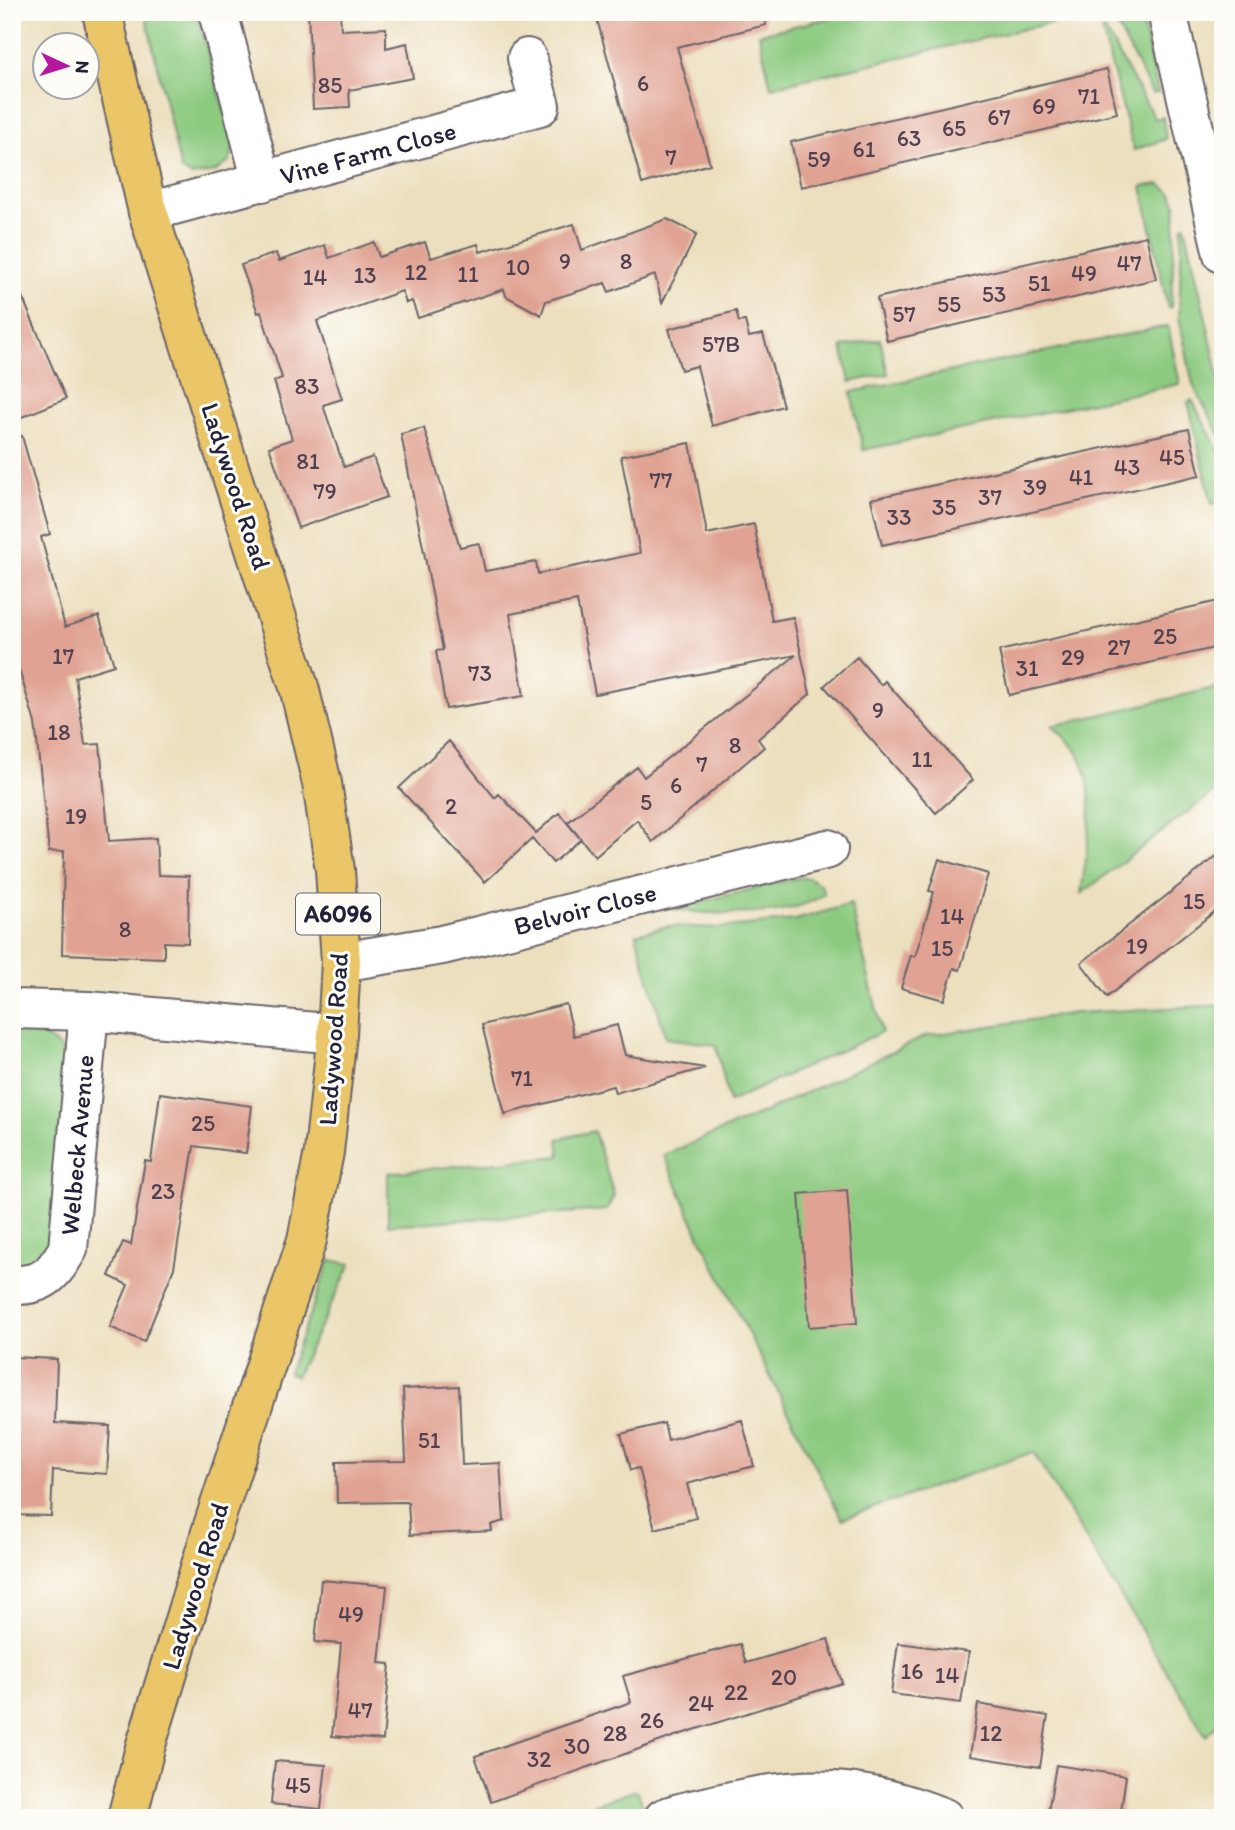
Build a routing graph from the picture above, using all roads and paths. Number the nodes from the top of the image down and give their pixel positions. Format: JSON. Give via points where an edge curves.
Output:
{"nodes":[{"id":1,"x":102,"y":12,"type":"edge"},
{"id":2,"x":218,"y":12,"type":"edge"},
{"id":3,"x":1167,"y":12,"type":"edge"},
{"id":4,"x":527,"y":58,"type":"dead end"},
{"id":5,"x":262,"y":183,"type":"junction"},
{"id":6,"x":148,"y":212,"type":"junction"},
{"id":7,"x":1223,"y":254,"type":"edge"},
{"id":8,"x":828,"y":849,"type":"dead end"},
{"id":9,"x":341,"y":962,"type":"junction"},
{"id":10,"x":12,"y":1009,"type":"edge"},
{"id":11,"x":89,"y":1011,"type":"junction"},
{"id":12,"x":337,"y":1034,"type":"junction"},
{"id":13,"x":12,"y":1285,"type":"edge"},
{"id":14,"x":127,"y":1818,"type":"edge"},
{"id":15,"x":664,"y":1818,"type":"edge"},
{"id":16,"x":944,"y":1818,"type":"edge"}],
"edges":[{"from":1,"to":6,"type":"main road","name":"Ladywood Road","number":"A6096"},
{"from":2,"to":5,"type":"street"},
{"from":3,"to":7,"type":"street"},
{"from":4,"to":5,"type":"street","name":"Vine Farm Close","via":[[540,106]]},
{"from":5,"to":6,"type":"street","name":"Vine Farm Close"},
{"from":6,"to":9,"type":"main road","name":"Ladywood Road","number":"A6096","via":[[299,687],[322,783],[335,870]]},
{"from":8,"to":9,"type":"street","name":"Belvoir Close","via":[[442,945]]},
{"from":9,"to":12,"type":"main road","name":"Ladywood Road","number":"A6096"},
{"from":10,"to":11,"type":"street"},
{"from":11,"to":12,"type":"street"},
{"from":11,"to":13,"type":"street","name":"Welbeck Avenue","via":[[68,1249],[52,1274],[28,1285]]},
{"from":12,"to":14,"type":"main road","name":"Ladywood Road","number":"A6096","via":[[324,1152],[301,1261],[213,1526]]},
{"from":15,"to":16,"type":"street","via":[[811,1788],[883,1797]]}]}
